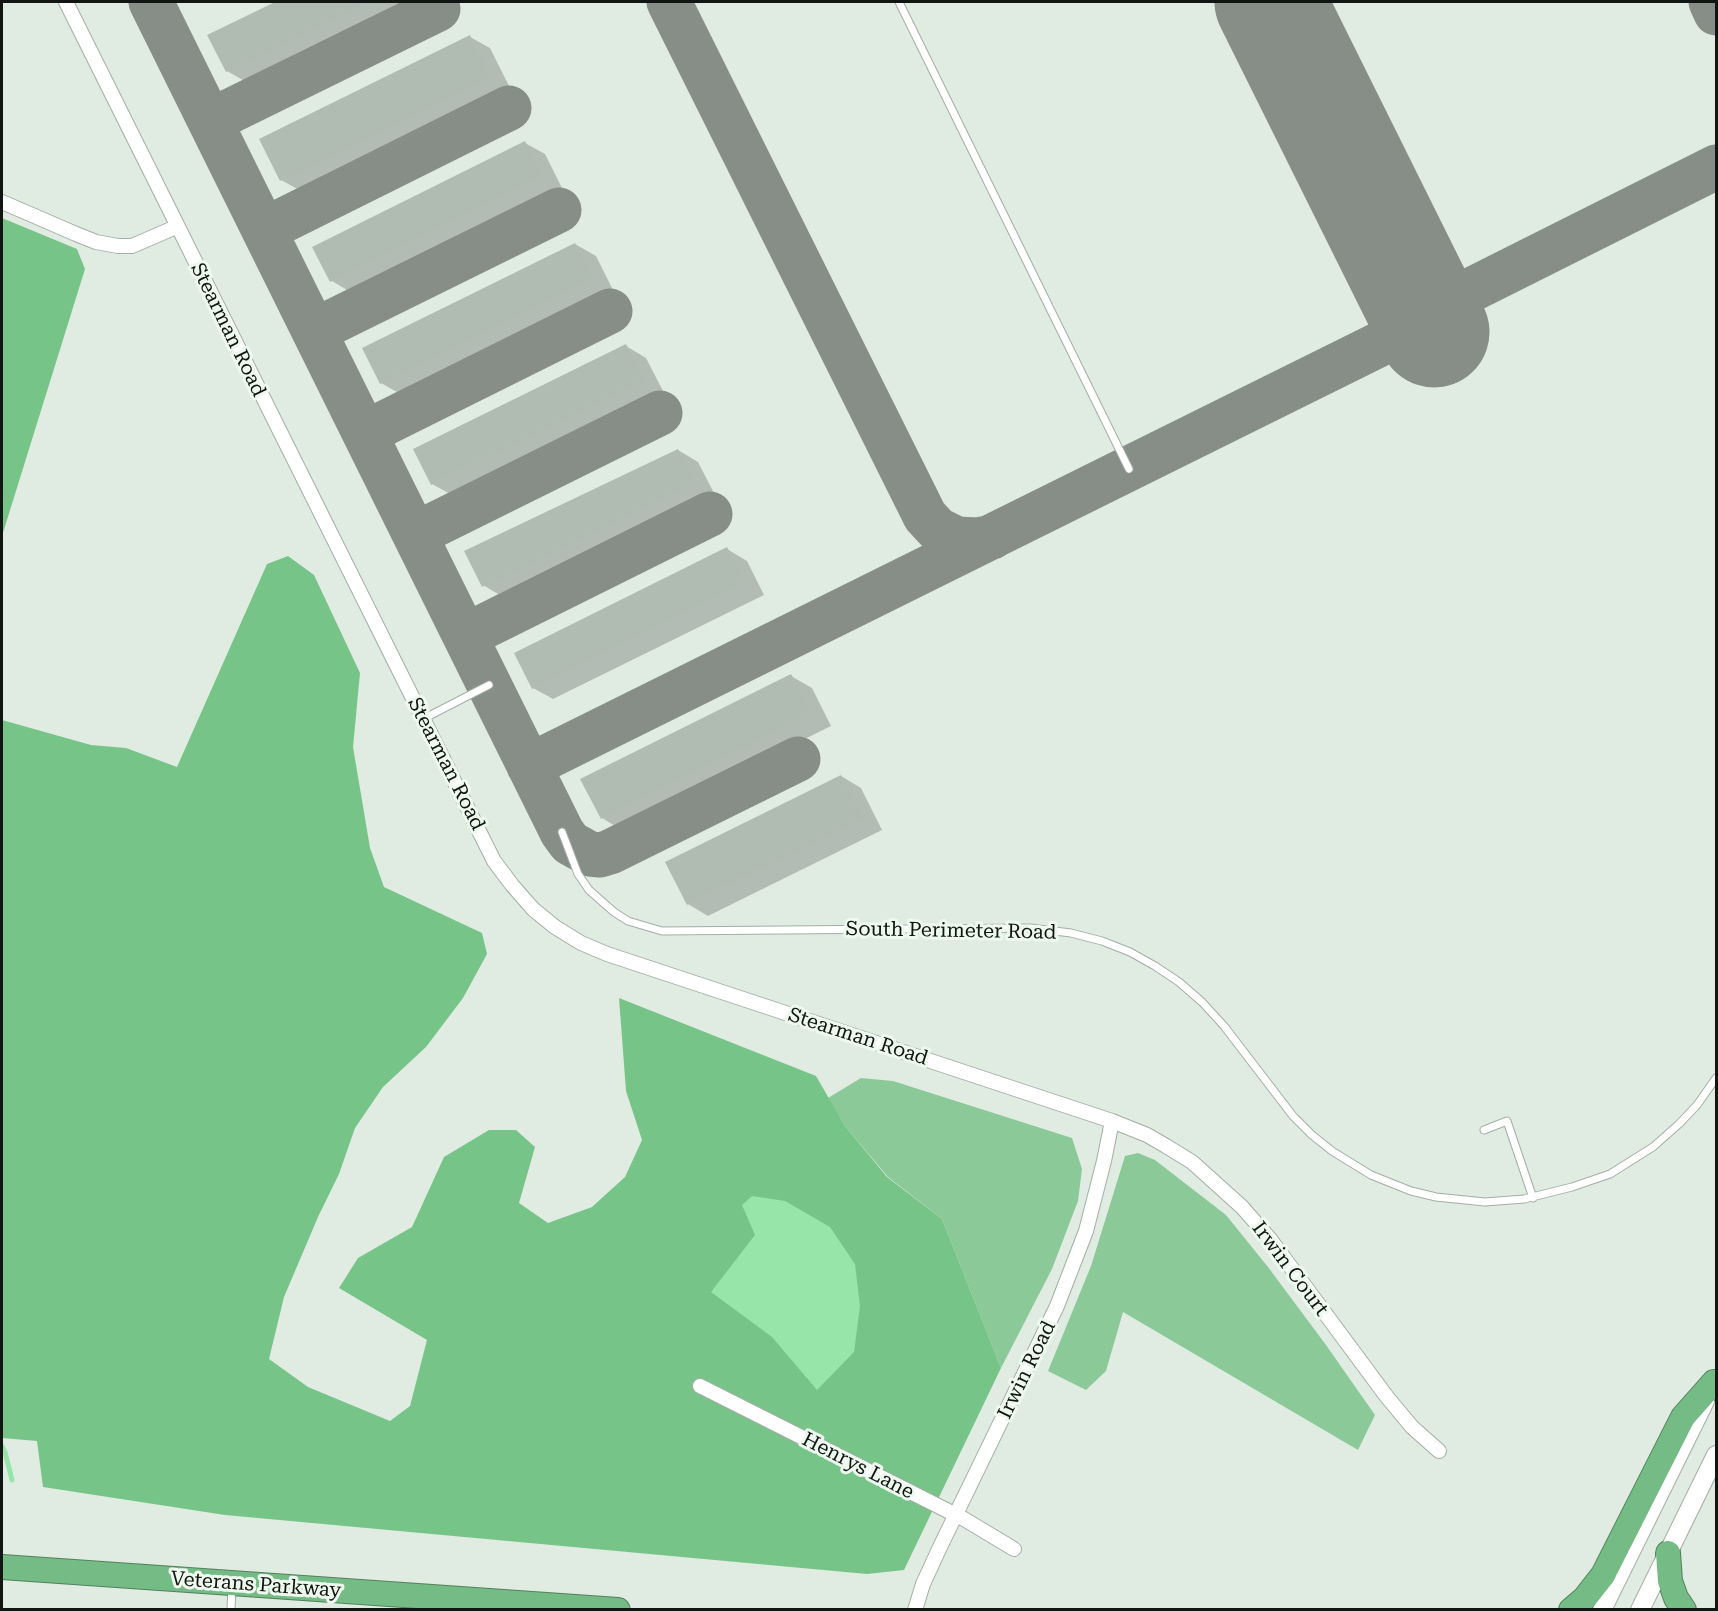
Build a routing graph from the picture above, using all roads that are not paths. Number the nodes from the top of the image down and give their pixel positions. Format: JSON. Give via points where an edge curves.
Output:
{"nodes":[{"id":1,"x":66,"y":2,"type":"edge"},
{"id":2,"x":899,"y":2,"type":"edge"},
{"id":3,"x":2,"y":202,"type":"edge"},
{"id":4,"x":176,"y":227,"type":"junction"},
{"id":5,"x":1129,"y":469,"type":"dead end"},
{"id":6,"x":489,"y":685,"type":"dead end"},
{"id":7,"x":423,"y":719,"type":"junction"},
{"id":8,"x":562,"y":832,"type":"dead end"},
{"id":9,"x":1716,"y":1078,"type":"edge"},
{"id":10,"x":1112,"y":1121,"type":"junction"},
{"id":11,"x":1484,"y":1130,"type":"dead end"},
{"id":12,"x":1533,"y":1198,"type":"junction"},
{"id":13,"x":1715,"y":1380,"type":"edge"},
{"id":14,"x":700,"y":1386,"type":"dead end"},
{"id":15,"x":1439,"y":1451,"type":"dead end"},
{"id":16,"x":1716,"y":1455,"type":"edge"},
{"id":17,"x":956,"y":1515,"type":"junction"},
{"id":18,"x":1014,"y":1549,"type":"dead end"},
{"id":19,"x":1668,"y":1553,"type":"junction"},
{"id":20,"x":2,"y":1567,"type":"edge"},
{"id":21,"x":232,"y":1583,"type":"junction"},
{"id":22,"x":231,"y":1610,"type":"edge"},
{"id":23,"x":618,"y":1610,"type":"edge"},
{"id":24,"x":915,"y":1610,"type":"edge"},
{"id":25,"x":1571,"y":1610,"type":"edge"},
{"id":26,"x":1602,"y":1610,"type":"edge"},
{"id":27,"x":1640,"y":1610,"type":"edge"},
{"id":28,"x":1684,"y":1610,"type":"edge"}],
"edges":[{"from":1,"to":4,"type":"street","name":"Stearman Road"},
{"from":2,"to":5,"type":"lane"},
{"from":3,"to":4,"type":"street","via":[[96,242],[118,246],[139,243]]},
{"from":4,"to":7,"type":"street","name":"Stearman Road"},
{"from":6,"to":7,"type":"lane"},
{"from":7,"to":10,"type":"street","name":"Stearman Road","via":[[494,861],[533,909],[581,943]]},
{"from":8,"to":12,"type":"lane","name":"South Perimeter Road","via":[[578,874],[589,890],[628,921],[662,931],[1030,928],[1102,941],[1155,966],[1202,1002],[1293,1116],[1351,1163],[1391,1184],[1436,1197],[1485,1202]]},
{"from":9,"to":12,"type":"lane","name":"South Perimeter Road","via":[[1679,1124],[1632,1161],[1572,1188]]},
{"from":10,"to":15,"type":"street","name":"Irwin Court","via":[[1147,1135],[1192,1162],[1242,1207],[1387,1397]]},
{"from":10,"to":17,"type":"street","name":"Irwin Road","via":[[1086,1231],[1071,1273]]},
{"from":11,"to":12,"type":"lane","via":[[1507,1121]]},
{"from":13,"to":25,"type":"highway","via":[[1683,1417],[1603,1575]]},
{"from":13,"to":26,"type":"main road"},
{"from":14,"to":17,"type":"street","name":"Henrys Lane"},
{"from":16,"to":19,"type":"main road"},
{"from":17,"to":18,"type":"street","name":"Henrys Lane"},
{"from":17,"to":24,"type":"street","name":"Irwin Road"},
{"from":19,"to":27,"type":"main road"},
{"from":19,"to":28,"type":"highway","via":[[1670,1581]]},
{"from":20,"to":21,"type":"highway","name":"Veterans Parkway"},
{"from":21,"to":22,"type":"lane"},
{"from":21,"to":23,"type":"highway","name":"Veterans Parkway"}]}
